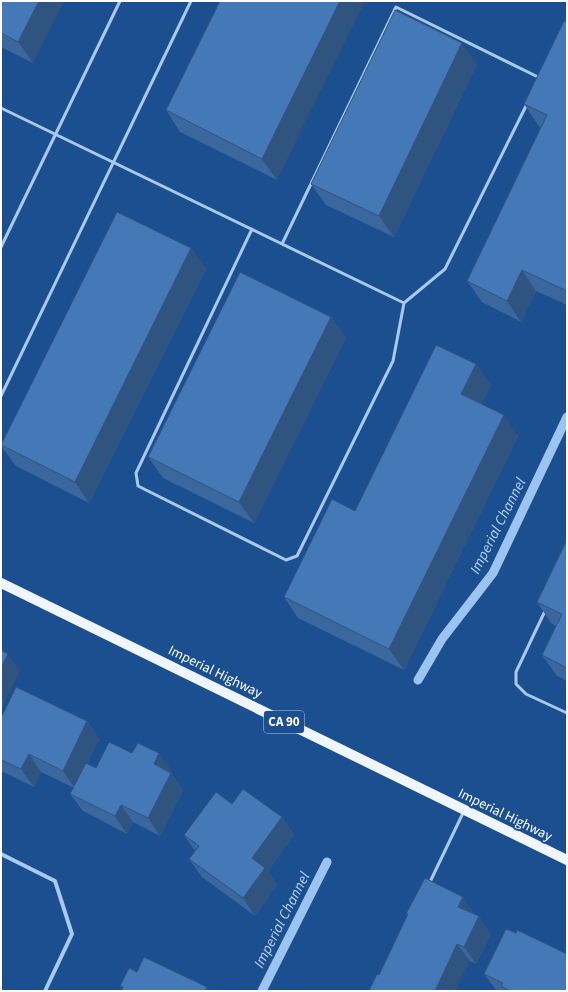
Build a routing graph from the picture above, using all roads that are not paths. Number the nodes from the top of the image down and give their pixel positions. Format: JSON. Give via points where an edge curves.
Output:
{"nodes":[{"id":1,"x":120,"y":1,"type":"edge"},
{"id":2,"x":191,"y":1,"type":"edge"},
{"id":3,"x":537,"y":84,"type":"edge"},
{"id":4,"x":530,"y":98,"type":"edge"},
{"id":5,"x":1,"y":108,"type":"edge"},
{"id":6,"x":55,"y":135,"type":"junction"},
{"id":7,"x":114,"y":163,"type":"junction"},
{"id":8,"x":252,"y":229,"type":"junction"},
{"id":9,"x":282,"y":244,"type":"junction"},
{"id":10,"x":1,"y":247,"type":"edge"},
{"id":11,"x":404,"y":303,"type":"junction"},
{"id":12,"x":1,"y":396,"type":"edge"},
{"id":13,"x":1,"y":583,"type":"edge"},
{"id":14,"x":546,"y":608,"type":"edge"},
{"id":15,"x":567,"y":713,"type":"edge"},
{"id":16,"x":464,"y":811,"type":"junction"},
{"id":17,"x":1,"y":854,"type":"edge"},
{"id":18,"x":567,"y":860,"type":"edge"},
{"id":19,"x":427,"y":887,"type":"edge"},
{"id":20,"x":45,"y":991,"type":"edge"}],
"edges":[{"from":1,"to":6,"type":"lane"},
{"from":2,"to":7,"type":"lane"},
{"from":3,"to":9,"type":"lane","via":[[540,77],[396,7]]},
{"from":4,"to":11,"type":"lane","via":[[445,269]]},
{"from":5,"to":6,"type":"lane"},
{"from":6,"to":7,"type":"lane"},
{"from":6,"to":10,"type":"lane"},
{"from":7,"to":8,"type":"lane"},
{"from":7,"to":12,"type":"lane"},
{"from":8,"to":9,"type":"lane"},
{"from":8,"to":11,"type":"lane","via":[[136,474],[138,486],[286,560],[297,556],[393,361]]},
{"from":9,"to":11,"type":"lane"},
{"from":13,"to":16,"type":"main road","name":"Imperial Highway","number":"CA 90"},
{"from":14,"to":15,"type":"lane","via":[[516,672],[516,684],[526,694]]},
{"from":16,"to":18,"type":"main road","name":"Imperial Highway","number":"CA 90"},
{"from":16,"to":19,"type":"lane"},
{"from":17,"to":20,"type":"street","via":[[55,881],[72,934]]}]}
